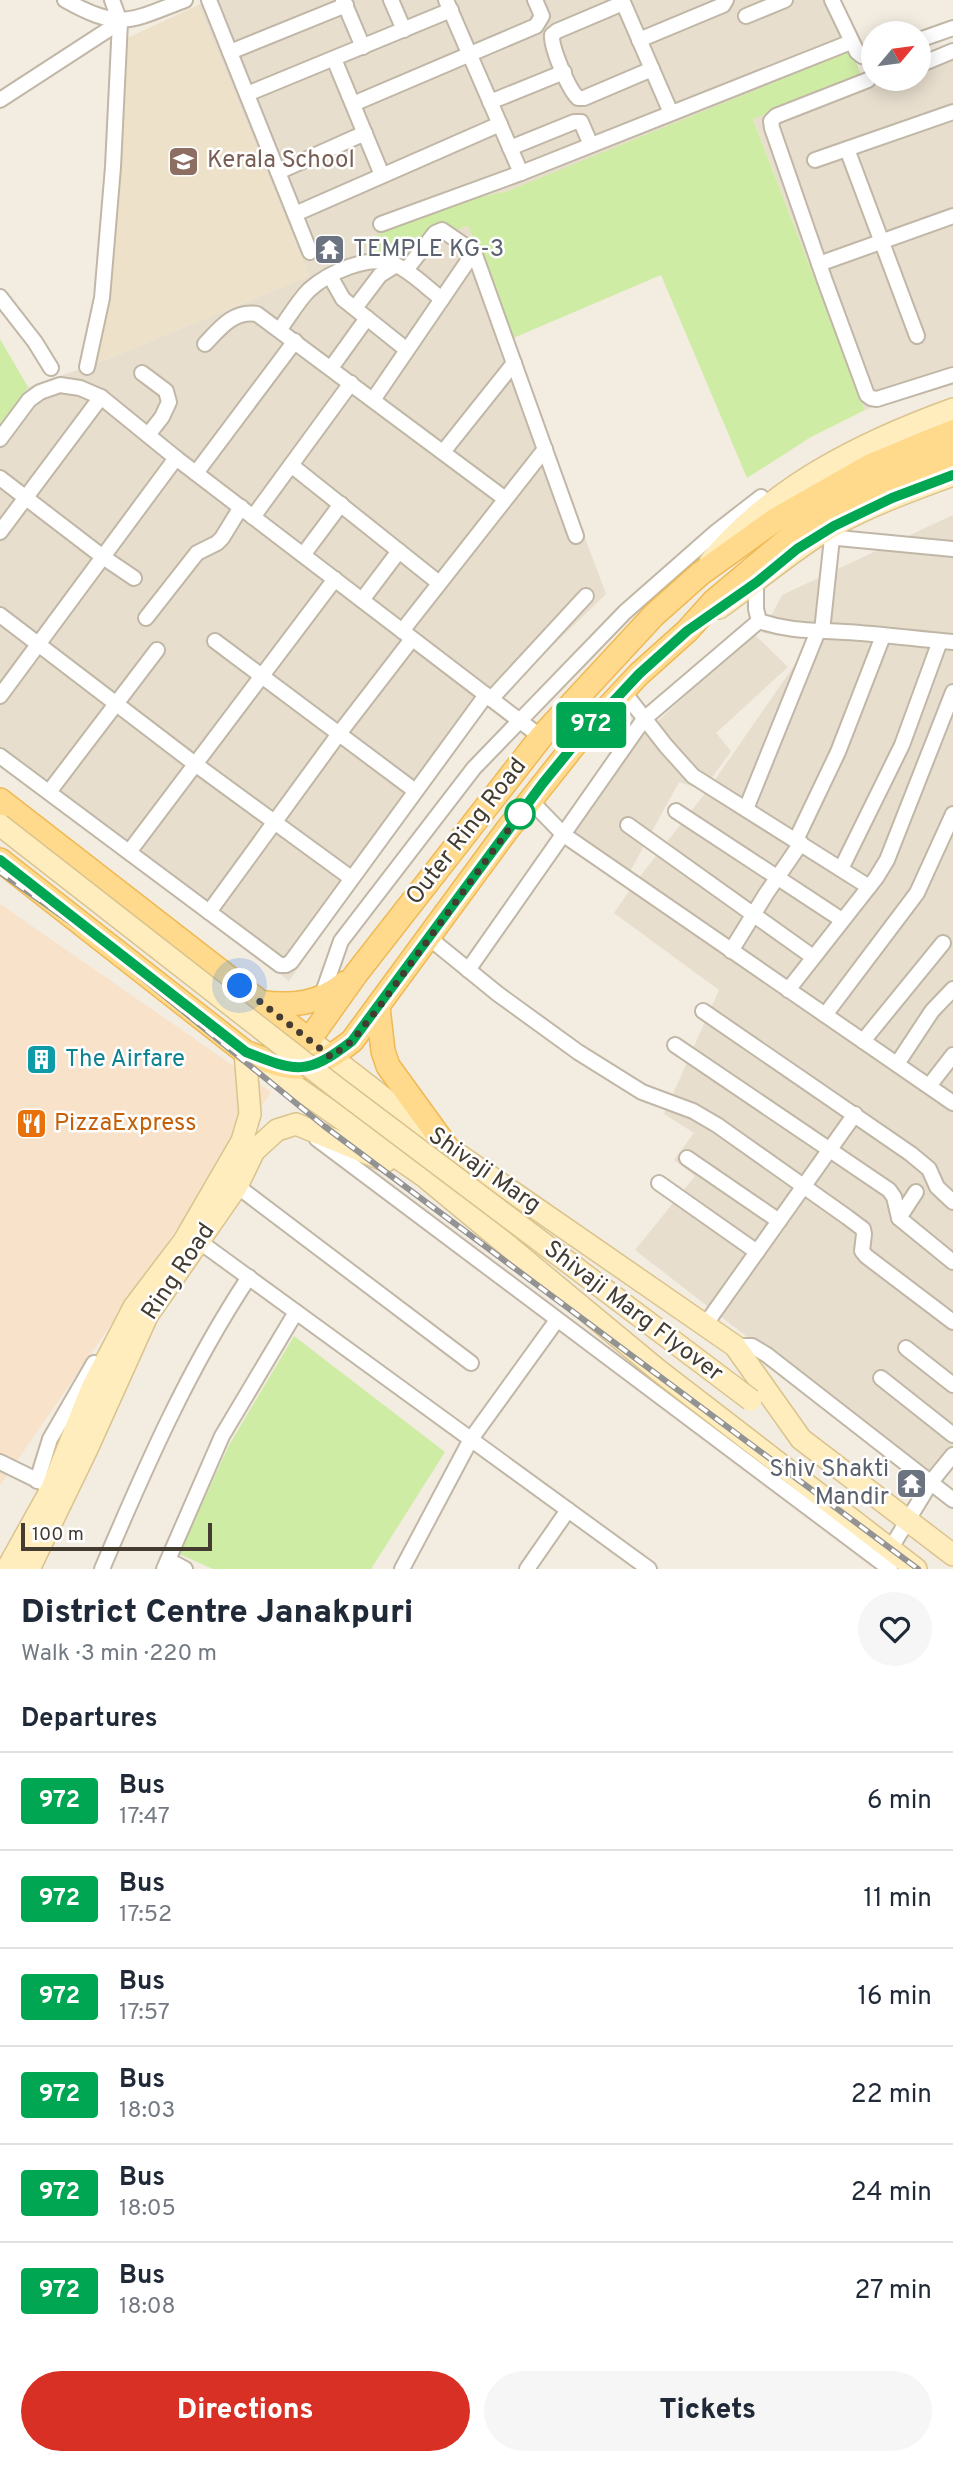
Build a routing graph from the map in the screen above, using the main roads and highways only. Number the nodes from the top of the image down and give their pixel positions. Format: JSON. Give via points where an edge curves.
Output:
{"nodes":[{"id":1,"x":953,"y":409,"type":"edge"},
{"id":2,"x":953,"y":432,"type":"edge"},
{"id":3,"x":953,"y":453,"type":"edge"},
{"id":4,"x":953,"y":475,"type":"edge"},
{"id":5,"x":700,"y":574,"type":"junction"},
{"id":6,"x":687,"y":631,"type":"junction"},
{"id":7,"x":0,"y":800,"type":"edge"},
{"id":8,"x":0,"y":825,"type":"edge"},
{"id":9,"x":0,"y":860,"type":"edge"},
{"id":10,"x":220,"y":971,"type":"junction"},
{"id":11,"x":356,"y":974,"type":"junction"},
{"id":12,"x":259,"y":1002,"type":"junction"},
{"id":13,"x":379,"y":1007,"type":"junction"},
{"id":14,"x":192,"y":1008,"type":"junction"},
{"id":15,"x":309,"y":1040,"type":"junction"},
{"id":16,"x":246,"y":1052,"type":"junction"},
{"id":17,"x":331,"y":1057,"type":"junction"},
{"id":18,"x":248,"y":1146,"type":"junction"},
{"id":19,"x":446,"y":1146,"type":"junction"},
{"id":20,"x":425,"y":1177,"type":"junction"},
{"id":21,"x":801,"y":1439,"type":"junction"},
{"id":22,"x":953,"y":1555,"type":"edge"},
{"id":23,"x":885,"y":1563,"type":"edge"},
{"id":24,"x":7,"y":1569,"type":"edge"},
{"id":25,"x":29,"y":1569,"type":"edge"},
{"id":26,"x":916,"y":1569,"type":"edge"}],
"edges":[{"from":1,"to":5,"type":"main road","name":"Outer Ring Road","via":[[821,468],[766,505],[729,538]]},
{"from":2,"to":5,"type":"main road","name":"Outer Ring Road","via":[[870,466],[775,520]]},
{"from":3,"to":6,"type":"main road","name":"Outer Ring Road","via":[[877,485],[794,534],[714,601]]},
{"from":4,"to":6,"type":"main road","name":"Outer Ring Road","via":[[892,498],[797,549]]},
{"from":5,"to":11,"type":"main road","name":"Outer Ring Road","via":[[654,615],[541,737]]},
{"from":6,"to":13,"type":"main road","name":"Outer Ring Road","via":[[583,734]]},
{"from":7,"to":10,"type":"main road","name":"Shivaji Marg"},
{"from":8,"to":21,"type":"main road","name":"Shivaji Marg Flyover","bridge":true,"via":[[337,1088]]},
{"from":9,"to":14,"type":"main road","name":"Shivaji Marg"},
{"from":10,"to":12,"type":"main road","name":"Shivaji Marg"},
{"from":10,"to":14,"type":"main road","via":[[228,982],[226,1001],[211,1013]]},
{"from":11,"to":12,"type":"main road","via":[[321,998],[294,1005]]},
{"from":11,"to":15,"type":"main road"},
{"from":12,"to":15,"type":"main road","name":"Shivaji Marg"},
{"from":13,"to":17,"type":"main road","name":"Outer Ring Road","via":[[352,1041]]},
{"from":13,"to":19,"type":"main road","via":[[388,1066]]},
{"from":14,"to":16,"type":"main road","name":"Shivaji Marg"},
{"from":15,"to":17,"type":"main road","name":"Shivaji Marg"},
{"from":16,"to":17,"type":"main road","via":[[280,1066],[302,1069]]},
{"from":16,"to":18,"type":"main road","name":"Ring Road"},
{"from":16,"to":20,"type":"main road","name":"Shivaji Marg"},
{"from":17,"to":19,"type":"main road","name":"Shivaji Marg"},
{"from":18,"to":20,"type":"main road","name":"Ring Road","via":[[296,1124]]},
{"from":18,"to":24,"type":"main road","name":"Ring Road","via":[[134,1307],[44,1484]]},
{"from":18,"to":25,"type":"main road","name":"Ring Road","via":[[237,1186],[147,1316]]},
{"from":19,"to":20,"type":"main road","via":[[453,1161],[451,1173],[440,1179]]},
{"from":19,"to":21,"type":"main road","name":"Shivaji Marg","via":[[735,1346]]},
{"from":20,"to":23,"type":"main road","name":"Shivaji Marg"},
{"from":21,"to":22,"type":"main road","name":"Shivaji Marg"},
{"from":23,"to":26,"type":"main road","name":"Shivaji Marg"}]}
